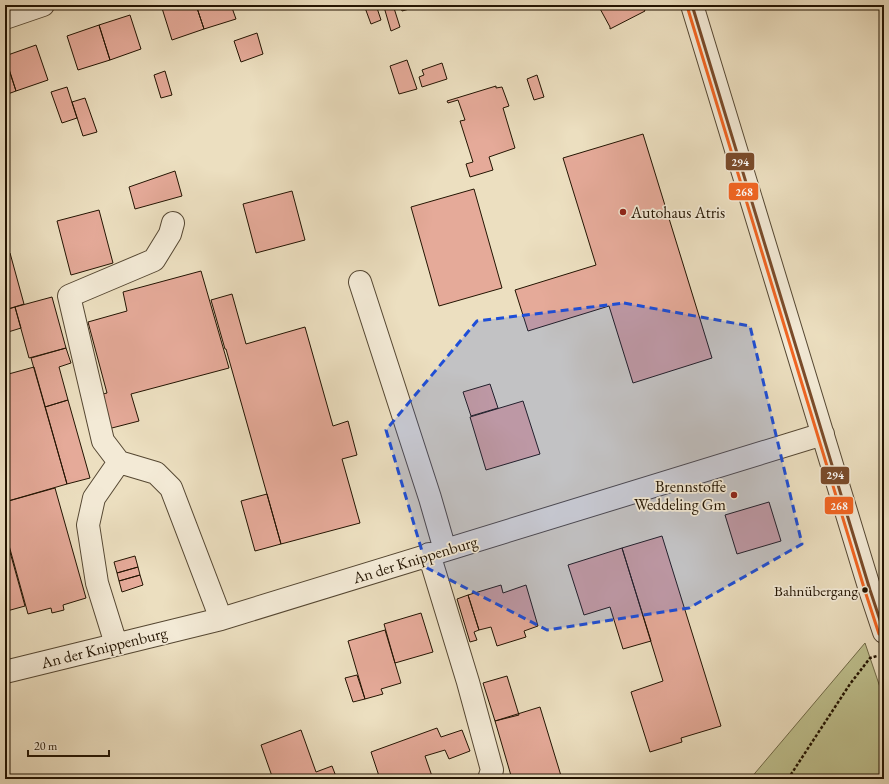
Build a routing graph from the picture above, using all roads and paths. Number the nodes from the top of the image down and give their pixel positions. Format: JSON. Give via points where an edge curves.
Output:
{"nodes":[{"id":1,"x":42,"y":5,"type":"edge"},
{"id":2,"x":692,"y":5,"type":"edge"},
{"id":3,"x":5,"y":18,"type":"edge"},
{"id":4,"x":173,"y":223,"type":"dead end"},
{"id":5,"x":360,"y":282,"type":"dead end"},
{"id":6,"x":822,"y":434,"type":"junction"},
{"id":7,"x":119,"y":462,"type":"junction"},
{"id":8,"x":437,"y":552,"type":"junction"},
{"id":9,"x":221,"y":619,"type":"junction"},
{"id":10,"x":884,"y":632,"type":"edge"},
{"id":11,"x":116,"y":644,"type":"junction"},
{"id":12,"x":884,"y":654,"type":"edge"},
{"id":13,"x":5,"y":672,"type":"edge"},
{"id":14,"x":489,"y":779,"type":"edge"},
{"id":15,"x":788,"y":779,"type":"edge"}],
"edges":[{"from":1,"to":3,"type":"street"},
{"from":2,"to":6,"type":"street"},
{"from":4,"to":7,"type":"street","via":[[170,234],[154,260],[69,296],[103,442]]},
{"from":5,"to":8,"type":"street","via":[[430,498]]},
{"from":6,"to":8,"type":"street","name":"An der Knippenburg"},
{"from":6,"to":10,"type":"street"},
{"from":7,"to":9,"type":"street","via":[[156,473],[171,488]]},
{"from":7,"to":11,"type":"street","via":[[94,498],[88,525],[97,583]]},
{"from":8,"to":9,"type":"street","name":"An der Knippenburg"},
{"from":8,"to":14,"type":"street","via":[[492,770]]},
{"from":9,"to":11,"type":"street","name":"An der Knippenburg"},
{"from":11,"to":13,"type":"street","name":"An der Knippenburg"},
{"from":12,"to":15,"type":"path","via":[[870,658],[850,684]]}]}
